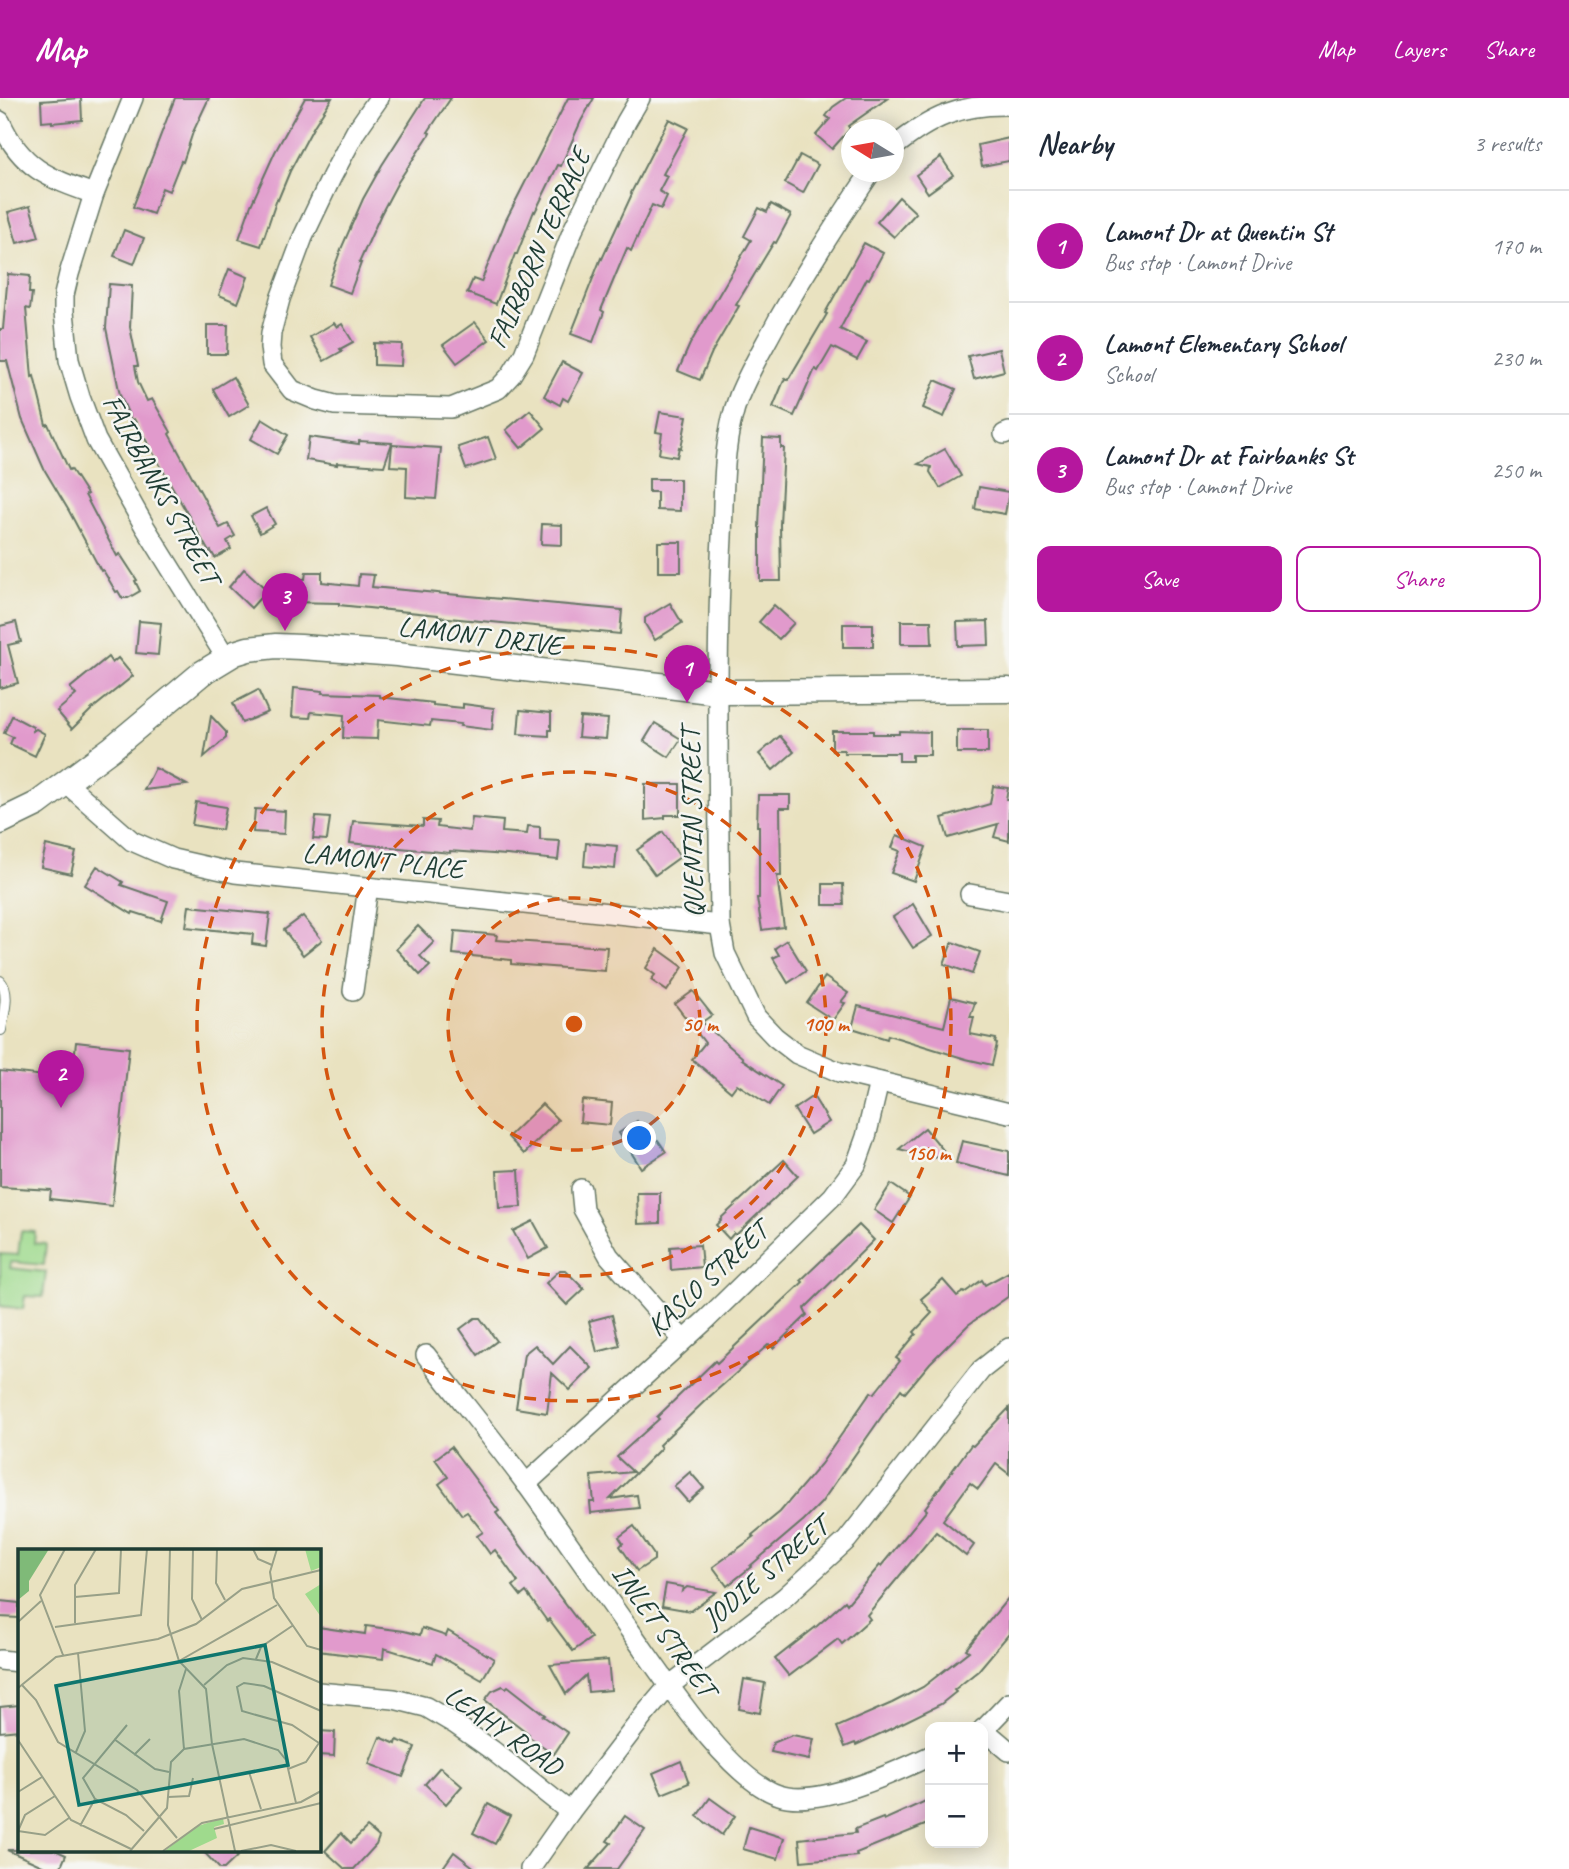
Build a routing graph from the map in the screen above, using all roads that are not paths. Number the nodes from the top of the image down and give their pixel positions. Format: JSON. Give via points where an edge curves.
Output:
{"nodes":[{"id":1,"x":134,"y":98,"type":"edge"},
{"id":2,"x":380,"y":98,"type":"edge"},
{"id":3,"x":640,"y":98,"type":"edge"},
{"id":4,"x":1009,"y":104,"type":"edge"},
{"id":5,"x":0,"y":121,"type":"edge"},
{"id":6,"x":904,"y":139,"type":"edge"},
{"id":7,"x":864,"y":182,"type":"edge"},
{"id":8,"x":94,"y":194,"type":"junction"},
{"id":9,"x":227,"y":659,"type":"junction"},
{"id":10,"x":1009,"y":690,"type":"edge"},
{"id":11,"x":718,"y":692,"type":"junction"},
{"id":12,"x":66,"y":783,"type":"junction"},
{"id":13,"x":0,"y":821,"type":"edge"},
{"id":14,"x":368,"y":887,"type":"junction"},
{"id":15,"x":970,"y":894,"type":"dead end"},
{"id":16,"x":1009,"y":901,"type":"edge"},
{"id":17,"x":720,"y":925,"type":"junction"},
{"id":18,"x":0,"y":981,"type":"edge"},
{"id":19,"x":353,"y":991,"type":"dead end"},
{"id":20,"x":1,"y":1030,"type":"edge"},
{"id":21,"x":879,"y":1082,"type":"junction"},
{"id":22,"x":1009,"y":1113,"type":"edge"},
{"id":23,"x":581,"y":1189,"type":"dead end"},
{"id":24,"x":683,"y":1340,"type":"junction"},
{"id":25,"x":1009,"y":1348,"type":"edge"},
{"id":26,"x":426,"y":1354,"type":"dead end"},
{"id":27,"x":526,"y":1484,"type":"junction"},
{"id":28,"x":0,"y":1660,"type":"edge"},
{"id":29,"x":18,"y":1662,"type":"edge"},
{"id":30,"x":669,"y":1686,"type":"junction"},
{"id":31,"x":320,"y":1692,"type":"edge"},
{"id":32,"x":1009,"y":1703,"type":"edge"},
{"id":33,"x":988,"y":1725,"type":"edge"},
{"id":34,"x":988,"y":1734,"type":"edge"},
{"id":35,"x":1009,"y":1751,"type":"edge"},
{"id":36,"x":925,"y":1758,"type":"edge"},
{"id":37,"x":570,"y":1812,"type":"junction"},
{"id":38,"x":530,"y":1869,"type":"edge"}],
"edges":[{"from":1,"to":8,"type":"street","name":"FAIRBANKS STREET"},
{"from":2,"to":3,"type":"street","name":"FAIRBORN TERRACE","via":[[350,142],[303,237],[271,333],[272,364],[292,390],[326,402],[451,408],[498,389],[524,354],[572,230]]},
{"from":4,"to":6,"type":"street","via":[[946,114]]},
{"from":5,"to":8,"type":"street","via":[[32,166]]},
{"from":7,"to":11,"type":"street","name":"QUENTIN STREET","via":[[804,273],[759,355],[733,416],[725,468]]},
{"from":8,"to":9,"type":"street","name":"FAIRBANKS STREET","via":[[64,295],[69,360],[96,440]]},
{"from":9,"to":11,"type":"street","name":"LAMONT DRIVE","via":[[248,649],[301,646]]},
{"from":9,"to":12,"type":"street","name":"LAMONT DRIVE","via":[[202,673]]},
{"from":10,"to":11,"type":"street","name":"LAMONT DRIVE"},
{"from":11,"to":17,"type":"street","name":"QUENTIN STREET"},
{"from":12,"to":13,"type":"street","name":"LAMONT DRIVE","via":[[37,804]]},
{"from":12,"to":14,"type":"street","name":"LAMONT PLACE","via":[[132,841],[173,859],[235,873]]},
{"from":14,"to":17,"type":"street","name":"LAMONT PLACE"},
{"from":14,"to":19,"type":"street"},
{"from":15,"to":16,"type":"street"},
{"from":17,"to":21,"type":"street","name":"QUENTIN STREET","via":[[737,981],[756,1017],[775,1037],[813,1062]]},
{"from":18,"to":20,"type":"lane","via":[[6,995]]},
{"from":21,"to":22,"type":"street","name":"QUENTIN STREET"},
{"from":21,"to":24,"type":"street","name":"KASLO STREET","via":[[866,1137],[852,1171],[833,1196]]},
{"from":23,"to":24,"type":"street","via":[[583,1209],[610,1256]]},
{"from":24,"to":27,"type":"street","name":"KASLO STREET"},
{"from":25,"to":30,"type":"street","name":"JODIE STREET","via":[[981,1370],[847,1540],[785,1597]]},
{"from":26,"to":27,"type":"street","name":"INLET STREET"},
{"from":27,"to":30,"type":"street","name":"INLET STREET"},
{"from":28,"to":29,"type":"street"},
{"from":30,"to":36,"type":"street","name":"INLET STREET","via":[[738,1768],[778,1796],[822,1796]]},
{"from":30,"to":37,"type":"street","name":"JODIE STREET"},
{"from":31,"to":37,"type":"street","name":"LEAHY ROAD","via":[[426,1707],[492,1750]]},
{"from":32,"to":33,"type":"street"},
{"from":34,"to":35,"type":"street"},
{"from":37,"to":38,"type":"street","name":"JODIE STREET"}]}
